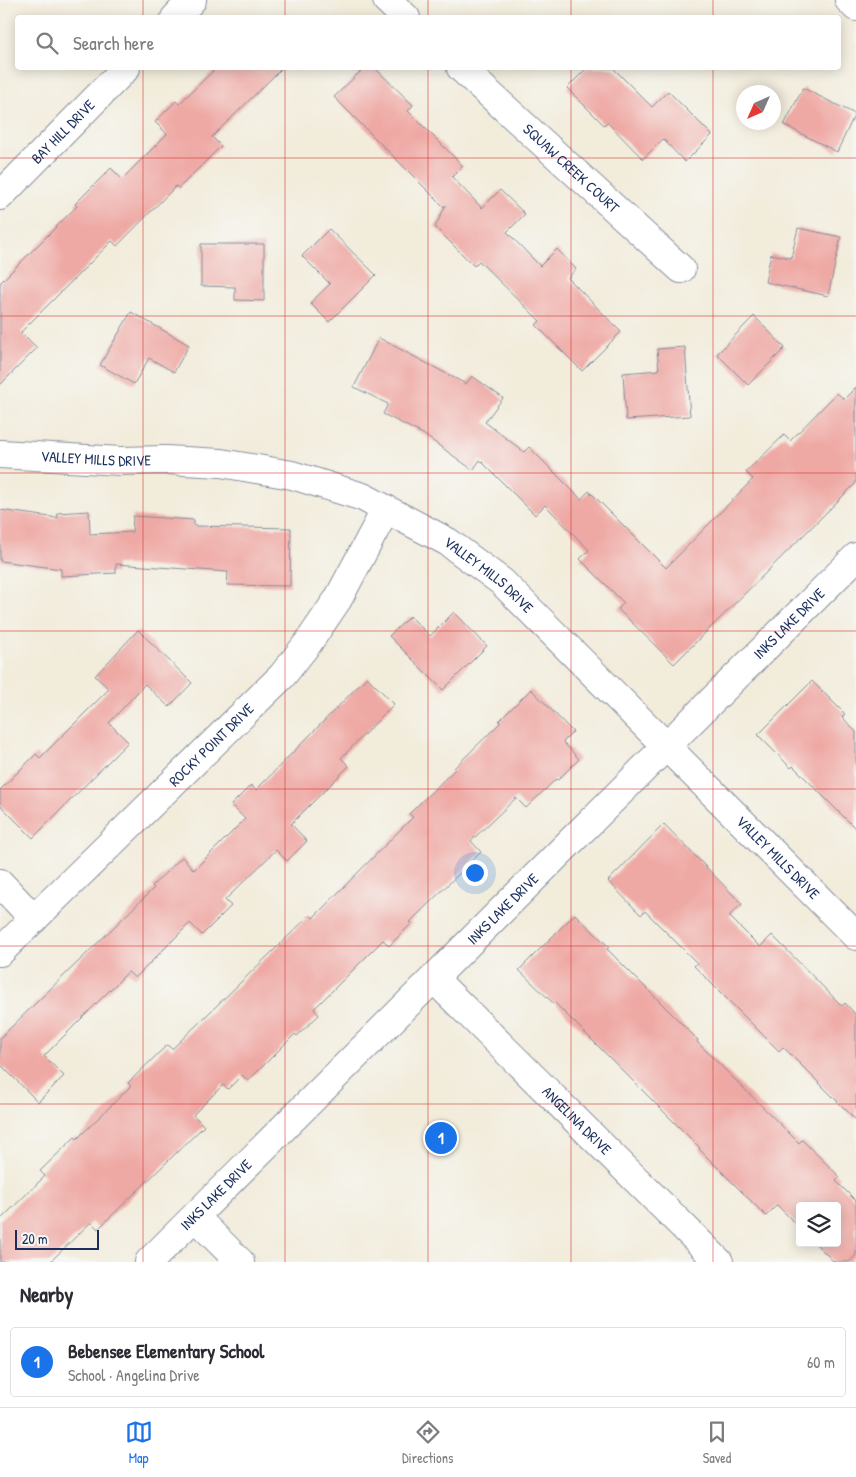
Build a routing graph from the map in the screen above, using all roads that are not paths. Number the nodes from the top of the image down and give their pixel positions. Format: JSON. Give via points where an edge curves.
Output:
{"nodes":[{"id":1,"x":192,"y":0,"type":"edge"},
{"id":2,"x":387,"y":0,"type":"edge"},
{"id":3,"x":849,"y":0,"type":"edge"},
{"id":4,"x":856,"y":7,"type":"edge"},
{"id":5,"x":178,"y":15,"type":"edge"},
{"id":6,"x":403,"y":15,"type":"edge"},
{"id":7,"x":124,"y":70,"type":"edge"},
{"id":8,"x":463,"y":70,"type":"edge"},
{"id":9,"x":0,"y":196,"type":"edge"},
{"id":10,"x":681,"y":269,"type":"dead end"},
{"id":11,"x":0,"y":454,"type":"edge"},
{"id":12,"x":386,"y":509,"type":"junction"},
{"id":13,"x":856,"y":557,"type":"edge"},
{"id":14,"x":666,"y":746,"type":"junction"},
{"id":15,"x":0,"y":883,"type":"edge"},
{"id":16,"x":34,"y":918,"type":"junction"},
{"id":17,"x":856,"y":936,"type":"edge"},
{"id":18,"x":0,"y":952,"type":"edge"},
{"id":19,"x":434,"y":979,"type":"junction"},
{"id":20,"x":195,"y":1217,"type":"junction"},
{"id":21,"x":149,"y":1262,"type":"edge"},
{"id":22,"x":240,"y":1262,"type":"edge"},
{"id":23,"x":719,"y":1262,"type":"edge"}],
"edges":[{"from":1,"to":5,"type":"street"},
{"from":2,"to":6,"type":"street"},
{"from":3,"to":4,"type":"street"},
{"from":7,"to":9,"type":"street","name":"BAY HILL DRIVE"},
{"from":8,"to":10,"type":"street","name":"SQUAW CREEK COURT"},
{"from":11,"to":12,"type":"street","name":"VALLEY MILLS DRIVE","via":[[221,463],[292,475],[363,497]]},
{"from":12,"to":14,"type":"street","name":"VALLEY MILLS DRIVE","via":[[448,542],[502,582]]},
{"from":12,"to":16,"type":"street","name":"ROCKY POINT DRIVE","via":[[338,599],[282,676]]},
{"from":13,"to":14,"type":"street","name":"INKS LAKE DRIVE"},
{"from":14,"to":17,"type":"street","name":"VALLEY MILLS DRIVE"},
{"from":14,"to":19,"type":"street","name":"INKS LAKE DRIVE"},
{"from":15,"to":16,"type":"street"},
{"from":16,"to":18,"type":"street","name":"ROCKY POINT DRIVE"},
{"from":19,"to":20,"type":"street","name":"INKS LAKE DRIVE"},
{"from":19,"to":23,"type":"street","name":"ANGELINA DRIVE"},
{"from":20,"to":21,"type":"street","name":"INKS LAKE DRIVE"},
{"from":20,"to":22,"type":"street"}]}
